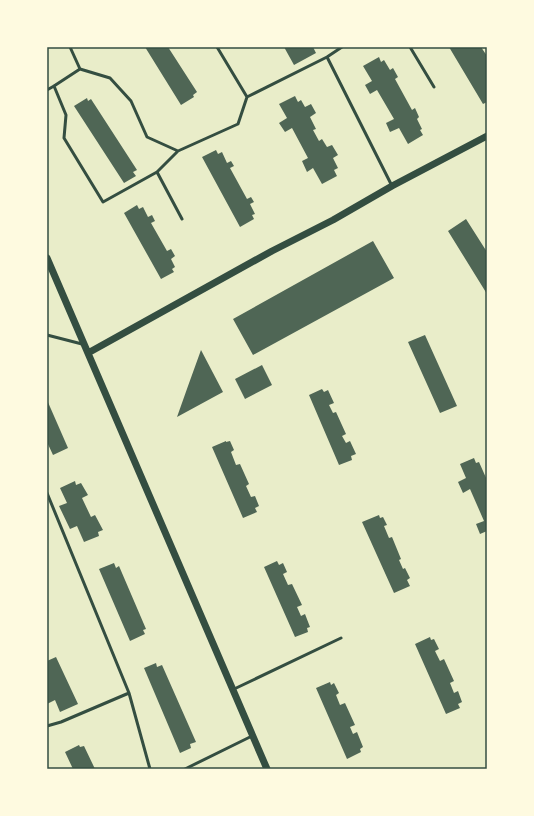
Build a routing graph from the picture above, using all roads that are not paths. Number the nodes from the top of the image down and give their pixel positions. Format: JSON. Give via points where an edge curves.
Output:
{"nodes":[{"id":1,"x":70,"y":47,"type":"edge"},
{"id":2,"x":218,"y":47,"type":"edge"},
{"id":3,"x":342,"y":47,"type":"edge"},
{"id":4,"x":410,"y":47,"type":"edge"},
{"id":5,"x":327,"y":57,"type":"junction"},
{"id":6,"x":80,"y":69,"type":"junction"},
{"id":7,"x":54,"y":86,"type":"junction"},
{"id":8,"x":434,"y":87,"type":"dead end"},
{"id":9,"x":47,"y":90,"type":"edge"},
{"id":10,"x":247,"y":97,"type":"junction"},
{"id":11,"x":487,"y":136,"type":"edge"},
{"id":12,"x":178,"y":151,"type":"junction"},
{"id":13,"x":157,"y":172,"type":"junction"},
{"id":14,"x":392,"y":186,"type":"junction"},
{"id":15,"x":182,"y":218,"type":"dead end"},
{"id":16,"x":47,"y":258,"type":"edge"},
{"id":17,"x":47,"y":335,"type":"edge"},
{"id":18,"x":85,"y":345,"type":"junction"},
{"id":19,"x":88,"y":353,"type":"junction"},
{"id":20,"x":47,"y":493,"type":"edge"},
{"id":21,"x":341,"y":638,"type":"dead end"},
{"id":22,"x":232,"y":690,"type":"junction"},
{"id":23,"x":129,"y":693,"type":"junction"},
{"id":24,"x":47,"y":726,"type":"edge"},
{"id":25,"x":252,"y":736,"type":"junction"},
{"id":26,"x":150,"y":769,"type":"edge"},
{"id":27,"x":185,"y":769,"type":"edge"},
{"id":28,"x":267,"y":769,"type":"edge"}],
"edges":[{"from":1,"to":6,"type":"lane"},
{"from":2,"to":10,"type":"lane"},
{"from":3,"to":5,"type":"lane"},
{"from":4,"to":8,"type":"lane"},
{"from":5,"to":10,"type":"lane"},
{"from":5,"to":14,"type":"lane"},
{"from":6,"to":7,"type":"lane"},
{"from":6,"to":12,"type":"lane","via":[[110,78],[131,101],[147,137]]},
{"from":7,"to":9,"type":"lane"},
{"from":7,"to":13,"type":"lane","via":[[66,115],[64,138],[103,202]]},
{"from":10,"to":12,"type":"lane","via":[[238,124]]},
{"from":11,"to":14,"type":"street"},
{"from":12,"to":13,"type":"lane"},
{"from":13,"to":15,"type":"lane"},
{"from":14,"to":19,"type":"street"},
{"from":16,"to":18,"type":"street"},
{"from":17,"to":18,"type":"lane"},
{"from":18,"to":19,"type":"street"},
{"from":19,"to":22,"type":"street"},
{"from":20,"to":23,"type":"lane"},
{"from":21,"to":22,"type":"lane"},
{"from":22,"to":25,"type":"street"},
{"from":23,"to":24,"type":"lane"},
{"from":23,"to":26,"type":"lane"},
{"from":25,"to":27,"type":"lane"},
{"from":25,"to":28,"type":"street"}]}
